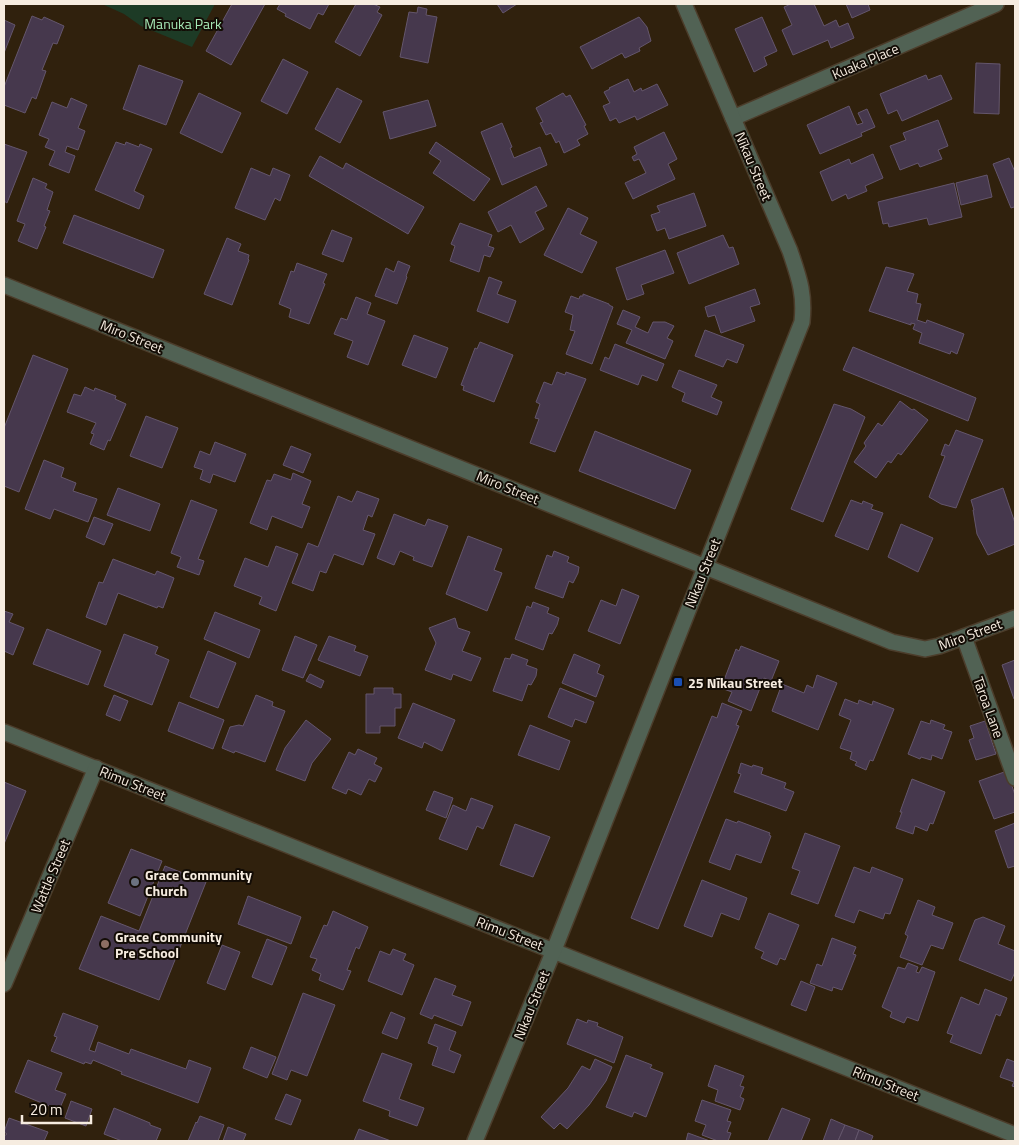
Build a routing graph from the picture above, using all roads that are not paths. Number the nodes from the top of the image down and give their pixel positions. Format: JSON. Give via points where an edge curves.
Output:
{"nodes":[{"id":1,"x":684,"y":4,"type":"edge"},
{"id":2,"x":996,"y":4,"type":"edge"},
{"id":3,"x":733,"y":118,"type":"junction"},
{"id":4,"x":4,"y":285,"type":"edge"},
{"id":5,"x":705,"y":566,"type":"junction"},
{"id":6,"x":1015,"y":618,"type":"edge"},
{"id":7,"x":964,"y":637,"type":"junction"},
{"id":8,"x":4,"y":732,"type":"edge"},
{"id":9,"x":96,"y":768,"type":"junction"},
{"id":10,"x":1015,"y":778,"type":"edge"},
{"id":11,"x":554,"y":950,"type":"junction"},
{"id":12,"x":4,"y":984,"type":"edge"},
{"id":13,"x":1015,"y":1135,"type":"edge"},
{"id":14,"x":475,"y":1141,"type":"edge"}],
"edges":[{"from":1,"to":3,"type":"street","name":"Nīkau Street"},
{"from":2,"to":3,"type":"street","name":"Kuaka Place"},
{"from":3,"to":5,"type":"street","name":"Nīkau Street","via":[[790,250],[804,304],[802,322]]},
{"from":4,"to":5,"type":"street","name":"Miro Street"},
{"from":5,"to":7,"type":"street","name":"Miro Street","via":[[892,642],[925,649]]},
{"from":5,"to":11,"type":"street","name":"Nīkau Street"},
{"from":6,"to":7,"type":"street","name":"Miro Street"},
{"from":7,"to":10,"type":"street","name":"Tāroa Lane"},
{"from":8,"to":9,"type":"street","name":"Rimu Street"},
{"from":9,"to":11,"type":"street","name":"Rimu Street"},
{"from":9,"to":12,"type":"street","name":"Wattle Street"},
{"from":11,"to":13,"type":"street","name":"Rimu Street"},
{"from":11,"to":14,"type":"street","name":"Nīkau Street"}]}
